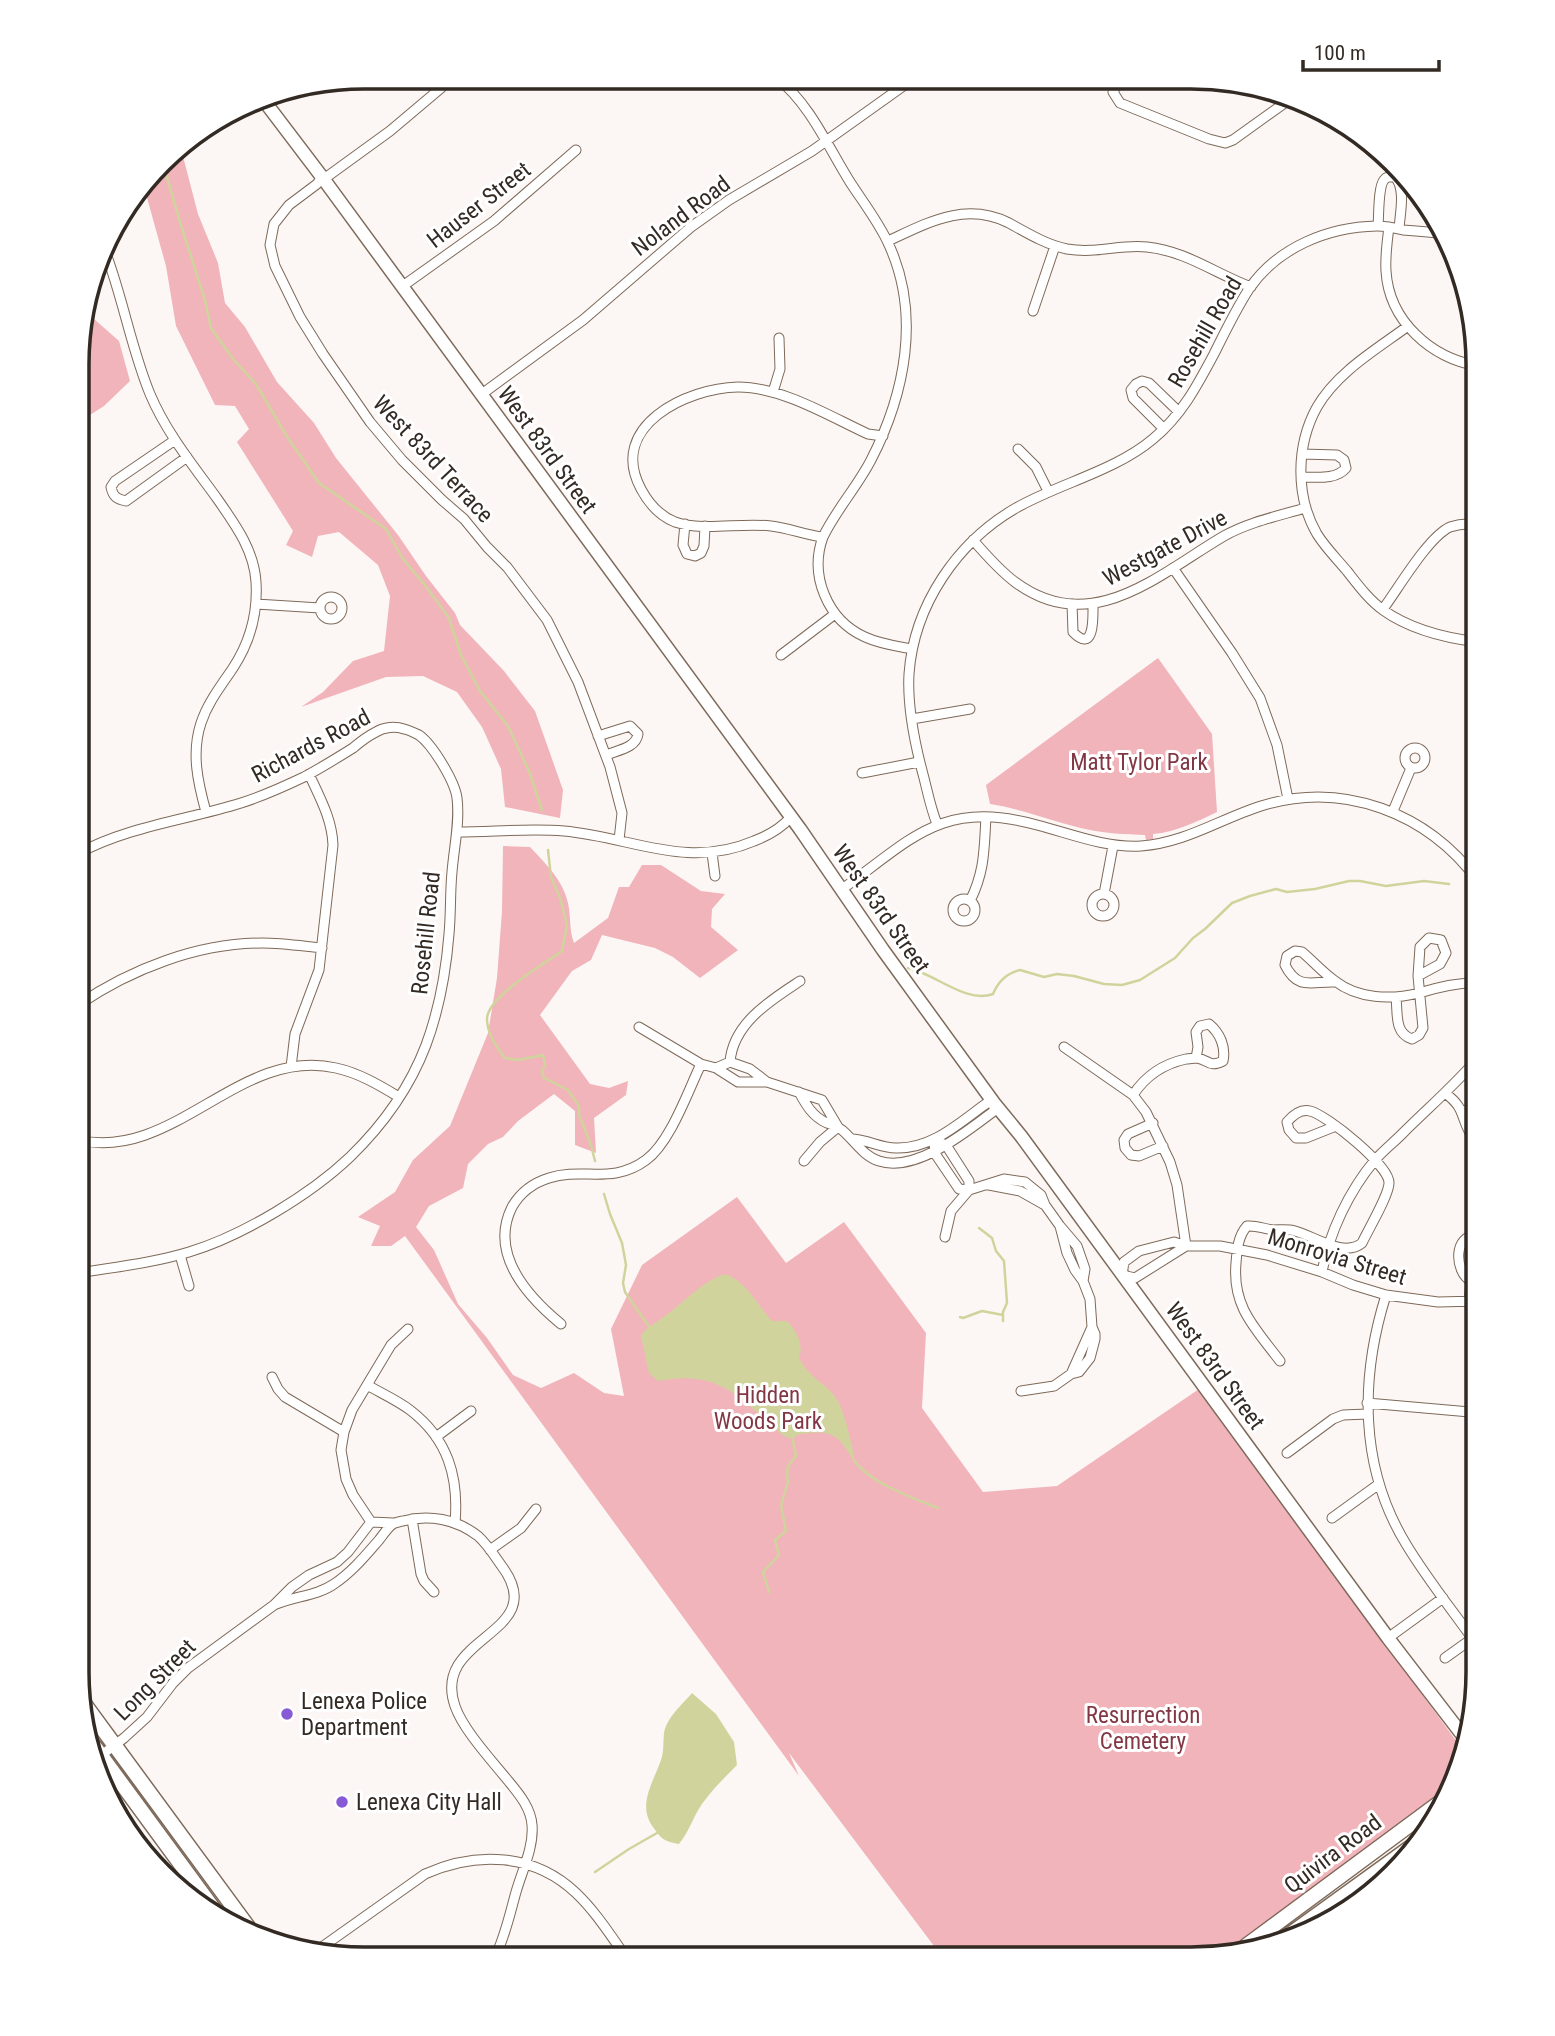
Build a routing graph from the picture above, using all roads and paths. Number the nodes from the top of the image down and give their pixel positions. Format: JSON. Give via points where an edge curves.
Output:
{"nodes":[{"id":1,"x":440,"y":89,"type":"edge"},
{"id":2,"x":787,"y":89,"type":"edge"},
{"id":3,"x":899,"y":89,"type":"edge"},
{"id":4,"x":1115,"y":89,"type":"edge"},
{"id":5,"x":1282,"y":105,"type":"edge"},
{"id":6,"x":269,"y":107,"type":"edge"},
{"id":7,"x":825,"y":142,"type":"junction"},
{"id":8,"x":576,"y":150,"type":"dead end"},
{"id":9,"x":323,"y":177,"type":"junction"},
{"id":10,"x":1391,"y":177,"type":"edge"},
{"id":11,"x":1400,"y":187,"type":"edge"},
{"id":12,"x":1378,"y":226,"type":"junction"},
{"id":13,"x":1394,"y":228,"type":"junction"},
{"id":14,"x":1432,"y":232,"type":"edge"},
{"id":15,"x":888,"y":241,"type":"junction"},
{"id":16,"x":1055,"y":246,"type":"junction"},
{"id":17,"x":109,"y":263,"type":"edge"},
{"id":18,"x":401,"y":285,"type":"junction"},
{"id":19,"x":1251,"y":287,"type":"junction"},
{"id":20,"x":1033,"y":311,"type":"dead end"},
{"id":21,"x":1408,"y":326,"type":"junction"},
{"id":22,"x":779,"y":338,"type":"dead end"},
{"id":23,"x":1466,"y":364,"type":"edge"},
{"id":24,"x":773,"y":392,"type":"junction"},
{"id":25,"x":480,"y":394,"type":"junction"},
{"id":26,"x":1179,"y":412,"type":"junction"},
{"id":27,"x":1164,"y":429,"type":"junction"},
{"id":28,"x":883,"y":436,"type":"junction"},
{"id":29,"x":175,"y":440,"type":"junction"},
{"id":30,"x":1018,"y":449,"type":"dead end"},
{"id":31,"x":1302,"y":454,"type":"junction"},
{"id":32,"x":187,"y":457,"type":"junction"},
{"id":33,"x":1302,"y":477,"type":"junction"},
{"id":34,"x":1048,"y":491,"type":"junction"},
{"id":35,"x":1305,"y":508,"type":"junction"},
{"id":36,"x":685,"y":524,"type":"junction"},
{"id":37,"x":1466,"y":524,"type":"edge"},
{"id":38,"x":705,"y":526,"type":"junction"},
{"id":39,"x":823,"y":537,"type":"junction"},
{"id":40,"x":973,"y":540,"type":"junction"},
{"id":41,"x":1173,"y":568,"type":"junction"},
{"id":42,"x":256,"y":604,"type":"junction"},
{"id":43,"x":1072,"y":604,"type":"junction"},
{"id":44,"x":1093,"y":604,"type":"junction"},
{"id":45,"x":320,"y":608,"type":"dead end"},
{"id":46,"x":1383,"y":610,"type":"junction"},
{"id":47,"x":835,"y":614,"type":"junction"},
{"id":48,"x":1466,"y":640,"type":"edge"},
{"id":49,"x":912,"y":649,"type":"junction"},
{"id":50,"x":781,"y":655,"type":"dead end"},
{"id":51,"x":970,"y":709,"type":"dead end"},
{"id":52,"x":912,"y":719,"type":"junction"},
{"id":53,"x":598,"y":736,"type":"junction"},
{"id":54,"x":606,"y":755,"type":"junction"},
{"id":55,"x":919,"y":762,"type":"junction"},
{"id":56,"x":1411,"y":768,"type":"dead end"},
{"id":57,"x":862,"y":773,"type":"dead end"},
{"id":58,"x":309,"y":774,"type":"junction"},
{"id":59,"x":1288,"y":799,"type":"junction"},
{"id":60,"x":1393,"y":811,"type":"junction"},
{"id":61,"x":206,"y":812,"type":"junction"},
{"id":62,"x":986,"y":817,"type":"junction"},
{"id":63,"x":790,"y":818,"type":"junction"},
{"id":64,"x":937,"y":824,"type":"junction"},
{"id":65,"x":457,"y":832,"type":"junction"},
{"id":66,"x":619,"y":839,"type":"junction"},
{"id":67,"x":1112,"y":846,"type":"junction"},
{"id":68,"x":89,"y":849,"type":"edge"},
{"id":69,"x":712,"y":853,"type":"junction"},
{"id":70,"x":1466,"y":866,"type":"edge"},
{"id":71,"x":715,"y":876,"type":"dead end"},
{"id":72,"x":842,"y":890,"type":"junction"},
{"id":73,"x":1104,"y":894,"type":"dead end"},
{"id":74,"x":970,"y":901,"type":"dead end"},
{"id":75,"x":322,"y":948,"type":"junction"},
{"id":76,"x":1418,"y":976,"type":"dead end"},
{"id":77,"x":800,"y":981,"type":"dead end"},
{"id":78,"x":1335,"y":982,"type":"junction"},
{"id":79,"x":1466,"y":983,"type":"edge"},
{"id":80,"x":1420,"y":992,"type":"junction"},
{"id":81,"x":1396,"y":998,"type":"junction"},
{"id":82,"x":89,"y":999,"type":"edge"},
{"id":83,"x":639,"y":1027,"type":"dead end"},
{"id":84,"x":1064,"y":1047,"type":"dead end"},
{"id":85,"x":1196,"y":1058,"type":"junction"},
{"id":86,"x":730,"y":1062,"type":"junction"},
{"id":87,"x":701,"y":1064,"type":"junction"},
{"id":88,"x":291,"y":1067,"type":"junction"},
{"id":89,"x":716,"y":1068,"type":"junction"},
{"id":90,"x":1466,"y":1071,"type":"edge"},
{"id":91,"x":767,"y":1082,"type":"junction"},
{"id":92,"x":799,"y":1092,"type":"junction"},
{"id":93,"x":1445,"y":1093,"type":"junction"},
{"id":94,"x":1133,"y":1095,"type":"junction"},
{"id":95,"x":399,"y":1097,"type":"junction"},
{"id":96,"x":994,"y":1103,"type":"junction"},
{"id":97,"x":1466,"y":1110,"type":"edge"},
{"id":98,"x":1462,"y":1111,"type":"junction"},
{"id":99,"x":1153,"y":1124,"type":"junction"},
{"id":100,"x":1336,"y":1126,"type":"junction"},
{"id":101,"x":1466,"y":1126,"type":"edge"},
{"id":102,"x":838,"y":1127,"type":"junction"},
{"id":103,"x":853,"y":1139,"type":"junction"},
{"id":104,"x":935,"y":1140,"type":"junction"},
{"id":105,"x":89,"y":1141,"type":"edge"},
{"id":106,"x":946,"y":1145,"type":"junction"},
{"id":107,"x":1163,"y":1146,"type":"junction"},
{"id":108,"x":934,"y":1152,"type":"junction"},
{"id":109,"x":1375,"y":1159,"type":"junction"},
{"id":110,"x":804,"y":1161,"type":"dead end"},
{"id":111,"x":969,"y":1190,"type":"junction"},
{"id":112,"x":945,"y":1237,"type":"dead end"},
{"id":113,"x":1466,"y":1238,"type":"edge"},
{"id":114,"x":1330,"y":1244,"type":"junction"},
{"id":115,"x":1186,"y":1246,"type":"junction"},
{"id":116,"x":1237,"y":1248,"type":"junction"},
{"id":117,"x":180,"y":1255,"type":"junction"},
{"id":118,"x":89,"y":1271,"type":"edge"},
{"id":119,"x":1322,"y":1272,"type":"junction"},
{"id":120,"x":1122,"y":1275,"type":"junction"},
{"id":121,"x":1466,"y":1277,"type":"edge"},
{"id":122,"x":189,"y":1286,"type":"dead end"},
{"id":123,"x":1386,"y":1295,"type":"junction"},
{"id":124,"x":1466,"y":1302,"type":"edge"},
{"id":125,"x":561,"y":1324,"type":"dead end"},
{"id":126,"x":408,"y":1329,"type":"dead end"},
{"id":127,"x":1280,"y":1361,"type":"dead end"},
{"id":128,"x":272,"y":1377,"type":"dead end"},
{"id":129,"x":367,"y":1385,"type":"junction"},
{"id":130,"x":1021,"y":1391,"type":"dead end"},
{"id":131,"x":1367,"y":1403,"type":"junction"},
{"id":132,"x":471,"y":1411,"type":"dead end"},
{"id":133,"x":1466,"y":1412,"type":"edge"},
{"id":134,"x":1367,"y":1414,"type":"junction"},
{"id":135,"x":344,"y":1432,"type":"junction"},
{"id":136,"x":436,"y":1437,"type":"junction"},
{"id":137,"x":1287,"y":1453,"type":"dead end"},
{"id":138,"x":1379,"y":1484,"type":"junction"},
{"id":139,"x":536,"y":1509,"type":"dead end"},
{"id":140,"x":1332,"y":1518,"type":"dead end"},
{"id":141,"x":412,"y":1519,"type":"junction"},
{"id":142,"x":371,"y":1522,"type":"junction"},
{"id":143,"x":393,"y":1523,"type":"junction"},
{"id":144,"x":455,"y":1523,"type":"junction"},
{"id":145,"x":490,"y":1550,"type":"junction"},
{"id":146,"x":434,"y":1592,"type":"dead end"},
{"id":147,"x":1443,"y":1598,"type":"junction"},
{"id":148,"x":274,"y":1605,"type":"junction"},
{"id":149,"x":1466,"y":1629,"type":"edge"},
{"id":150,"x":1388,"y":1638,"type":"junction"},
{"id":151,"x":1466,"y":1646,"type":"edge"},
{"id":152,"x":1445,"y":1658,"type":"dead end"},
{"id":153,"x":94,"y":1717,"type":"edge"},
{"id":154,"x":1459,"y":1730,"type":"edge"},
{"id":155,"x":114,"y":1745,"type":"junction"},
{"id":156,"x":101,"y":1751,"type":"edge"},
{"id":157,"x":105,"y":1762,"type":"edge"},
{"id":158,"x":1427,"y":1812,"type":"edge"},
{"id":159,"x":524,"y":1865,"type":"junction"},
{"id":160,"x":1385,"y":1866,"type":"edge"},
{"id":161,"x":202,"y":1893,"type":"edge"},
{"id":162,"x":240,"y":1917,"type":"edge"},
{"id":163,"x":1315,"y":1917,"type":"edge"},
{"id":164,"x":1257,"y":1938,"type":"edge"},
{"id":165,"x":327,"y":1944,"type":"edge"},
{"id":166,"x":498,"y":1947,"type":"edge"},
{"id":167,"x":618,"y":1947,"type":"edge"}],
"edges":[{"from":1,"to":9,"type":"street","name":"West 83rd Terrace","via":[[390,131]]},
{"from":2,"to":7,"type":"street"},
{"from":3,"to":7,"type":"street","name":"Noland Road"},
{"from":4,"to":5,"type":"street","via":[[1120,103],[1225,143]]},
{"from":6,"to":9,"type":"street","name":"West 83rd Street"},
{"from":7,"to":15,"type":"street"},
{"from":7,"to":25,"type":"street","name":"Noland Road","via":[[699,221],[583,320]]},
{"from":8,"to":18,"type":"street","name":"Hauser Street","via":[[494,221]]},
{"from":9,"to":18,"type":"street","name":"West 83rd Street"},
{"from":9,"to":53,"type":"street","name":"West 83rd Terrace","via":[[274,224],[272,257],[287,292],[370,422],[526,590],[567,658]]},
{"from":10,"to":12,"type":"street","via":[[1381,187]]},
{"from":11,"to":13,"type":"street"},
{"from":12,"to":13,"type":"street","name":"Rosehill Road"},
{"from":12,"to":19,"type":"street","name":"Rosehill Road","via":[[1341,230],[1299,245]]},
{"from":13,"to":14,"type":"street","name":"Rosehill Road"},
{"from":13,"to":21,"type":"street","via":[[1387,279]]},
{"from":15,"to":16,"type":"street","via":[[934,219],[973,213],[1003,220]]},
{"from":15,"to":28,"type":"street","via":[[904,290],[907,337],[900,386]]},
{"from":16,"to":19,"type":"street","via":[[1086,251],[1159,248]]},
{"from":16,"to":20,"type":"street"},
{"from":17,"to":29,"type":"street","via":[[140,368]]},
{"from":18,"to":25,"type":"street","name":"West 83rd Street"},
{"from":19,"to":26,"type":"street","name":"Rosehill Road"},
{"from":21,"to":23,"type":"street","via":[[1436,352]]},
{"from":21,"to":31,"type":"street","via":[[1329,390],[1313,415]]},
{"from":22,"to":24,"type":"street","via":[[780,369]]},
{"from":24,"to":28,"type":"street","via":[[868,434]]},
{"from":24,"to":36,"type":"street","via":[[740,387],[681,400],[652,420],[628,452],[648,501],[665,516]]},
{"from":25,"to":63,"type":"street","name":"West 83rd Street"},
{"from":26,"to":27,"type":"street","name":"Rosehill Road"},
{"from":26,"to":27,"type":"street","name":"Rosehill Road","via":[[1149,383],[1136,384],[1131,390],[1133,398]]},
{"from":27,"to":34,"type":"street","name":"Rosehill Road","via":[[1122,459]]},
{"from":28,"to":39,"type":"street"},
{"from":29,"to":32,"type":"street"},
{"from":29,"to":32,"type":"street","via":[[115,481],[112,494],[126,501]]},
{"from":30,"to":34,"type":"street","via":[[1036,467]]},
{"from":31,"to":33,"type":"street"},
{"from":31,"to":33,"type":"street","via":[[1337,455],[1346,468],[1335,476]]},
{"from":32,"to":42,"type":"street","via":[[244,539],[255,575]]},
{"from":33,"to":35,"type":"street"},
{"from":34,"to":40,"type":"street","name":"Rosehill Road","via":[[998,519]]},
{"from":35,"to":41,"type":"street","name":"Westgate Drive","via":[[1237,530]]},
{"from":35,"to":46,"type":"street","via":[[1327,548]]},
{"from":36,"to":38,"type":"street"},
{"from":36,"to":38,"type":"street","via":[[683,545],[687,554],[695,556],[704,546]]},
{"from":37,"to":46,"type":"street","via":[[1438,536]]},
{"from":38,"to":39,"type":"street","via":[[769,525]]},
{"from":39,"to":47,"type":"street","via":[[818,572]]},
{"from":40,"to":43,"type":"street","name":"Westgate Drive","via":[[1013,581],[1047,599]]},
{"from":40,"to":49,"type":"street","name":"Rosehill Road","via":[[933,593]]},
{"from":41,"to":44,"type":"street","name":"Westgate Drive","via":[[1125,596]]},
{"from":41,"to":59,"type":"street","via":[[1260,698],[1277,744]]},
{"from":42,"to":45,"type":"street"},
{"from":42,"to":61,"type":"street","via":[[244,649],[201,723],[196,761]]},
{"from":43,"to":44,"type":"street","name":"Westgate Drive"},
{"from":43,"to":44,"type":"street","name":"Westgate Drive","via":[[1073,632],[1084,638],[1093,630]]},
{"from":46,"to":48,"type":"street","via":[[1433,634]]},
{"from":47,"to":49,"type":"street","via":[[863,636]]},
{"from":47,"to":50,"type":"street"},
{"from":49,"to":52,"type":"street","name":"Rosehill Road"},
{"from":51,"to":52,"type":"street"},
{"from":52,"to":55,"type":"street","name":"Rosehill Road"},
{"from":53,"to":54,"type":"street","name":"West 83rd Terrace"},
{"from":53,"to":54,"type":"street","via":[[630,726],[638,734],[634,744]]},
{"from":54,"to":66,"type":"street","name":"West 83rd Terrace","via":[[622,813]]},
{"from":55,"to":57,"type":"street"},
{"from":55,"to":64,"type":"street","name":"Rosehill Road"},
{"from":56,"to":60,"type":"street"},
{"from":58,"to":61,"type":"street","name":"Richards Road","via":[[265,795]]},
{"from":58,"to":65,"type":"street","name":"Richards Road","via":[[377,731],[402,728],[420,736],[453,785]]},
{"from":58,"to":75,"type":"street","via":[[332,832]]},
{"from":59,"to":60,"type":"street","via":[[1337,798]]},
{"from":59,"to":67,"type":"street","via":[[1161,844]]},
{"from":60,"to":70,"type":"street","via":[[1445,844]]},
{"from":61,"to":68,"type":"street","name":"Richards Road","via":[[128,832]]},
{"from":62,"to":64,"type":"street"},
{"from":62,"to":67,"type":"street","via":[[1012,819]]},
{"from":62,"to":74,"type":"street","via":[[982,869]]},
{"from":63,"to":69,"type":"street","via":[[741,847]]},
{"from":63,"to":72,"type":"street","name":"West 83rd Street"},
{"from":64,"to":72,"type":"street","via":[[916,834]]},
{"from":65,"to":66,"type":"street","via":[[563,831]]},
{"from":65,"to":95,"type":"street","name":"Rosehill Road","via":[[442,989],[425,1047]]},
{"from":66,"to":69,"type":"street","via":[[670,852]]},
{"from":67,"to":73,"type":"street"},
{"from":69,"to":71,"type":"street"},
{"from":72,"to":96,"type":"street","name":"West 83rd Street"},
{"from":75,"to":82,"type":"street","via":[[264,943],[207,949],[145,969]]},
{"from":75,"to":88,"type":"street","via":[[312,993],[295,1034]]},
{"from":76,"to":80,"type":"street"},
{"from":77,"to":86,"type":"street","via":[[755,1015],[737,1038]]},
{"from":78,"to":78,"type":"street","via":[[1302,952],[1287,956],[1284,965],[1299,982]]},
{"from":78,"to":81,"type":"street","via":[[1361,994]]},
{"from":79,"to":80,"type":"street"},
{"from":80,"to":81,"type":"street"},
{"from":80,"to":81,"type":"street","via":[[1423,1028],[1412,1039],[1399,1030]]},
{"from":83,"to":87,"type":"street"},
{"from":84,"to":94,"type":"street"},
{"from":85,"to":85,"type":"street","via":[[1209,1064],[1223,1061],[1222,1042],[1209,1024],[1196,1032]]},
{"from":85,"to":94,"type":"street","via":[[1158,1069]]},
{"from":86,"to":89,"type":"street"},
{"from":86,"to":91,"type":"street"},
{"from":87,"to":89,"type":"street"},
{"from":87,"to":125,"type":"street","via":[[664,1141],[650,1158],[620,1173],[551,1177],[524,1191],[515,1202],[505,1228],[507,1257],[539,1304]]},
{"from":88,"to":95,"type":"street","via":[[335,1067]]},
{"from":88,"to":105,"type":"street","via":[[264,1073],[141,1136]]},
{"from":89,"to":91,"type":"street","via":[[738,1082]]},
{"from":90,"to":93,"type":"street"},
{"from":91,"to":92,"type":"street"},
{"from":92,"to":102,"type":"street","via":[[815,1115]]},
{"from":92,"to":102,"type":"street","via":[[822,1100]]},
{"from":93,"to":98,"type":"street"},
{"from":93,"to":109,"type":"street"},
{"from":94,"to":99,"type":"street"},
{"from":95,"to":117,"type":"street","name":"Rosehill Road","via":[[374,1131],[323,1180],[245,1228]]},
{"from":96,"to":104,"type":"street","via":[[987,1103]]},
{"from":96,"to":106,"type":"street","via":[[994,1111]]},
{"from":96,"to":120,"type":"street","name":"West 83rd Street"},
{"from":97,"to":98,"type":"street"},
{"from":98,"to":101,"type":"street"},
{"from":99,"to":107,"type":"street"},
{"from":99,"to":107,"type":"street","via":[[1128,1134],[1125,1148],[1139,1156]]},
{"from":100,"to":100,"type":"street","via":[[1311,1111],[1287,1122],[1296,1138]]},
{"from":100,"to":109,"type":"street"},
{"from":102,"to":103,"type":"street"},
{"from":102,"to":110,"type":"street"},
{"from":103,"to":104,"type":"street","via":[[896,1148]]},
{"from":103,"to":108,"type":"street","via":[[879,1161],[911,1160]]},
{"from":104,"to":106,"type":"street"},
{"from":104,"to":108,"type":"street"},
{"from":106,"to":108,"type":"street"},
{"from":106,"to":111,"type":"street","via":[[969,1181]]},
{"from":107,"to":115,"type":"street","via":[[1177,1185]]},
{"from":108,"to":111,"type":"street","via":[[959,1189]]},
{"from":109,"to":114,"type":"street","via":[[1350,1197]]},
{"from":109,"to":114,"type":"street","via":[[1390,1182],[1362,1242],[1349,1248]]},
{"from":111,"to":112,"type":"street","via":[[951,1211]]},
{"from":111,"to":130,"type":"street","via":[[989,1185],[1020,1191],[1045,1205],[1060,1226],[1067,1253],[1090,1299],[1092,1327],[1071,1374],[1055,1386]]},
{"from":113,"to":121,"type":"street","name":"Monrovia Street","via":[[1458,1262]]},
{"from":114,"to":116,"type":"street","via":[[1293,1230],[1255,1225],[1242,1232]]},
{"from":114,"to":119,"type":"street"},
{"from":115,"to":116,"type":"street","name":"Monrovia Street"},
{"from":115,"to":120,"type":"street","via":[[1135,1278]]},
{"from":115,"to":120,"type":"street","name":"Monrovia Street","via":[[1174,1242],[1139,1251],[1124,1262]]},
{"from":116,"to":119,"type":"street","name":"Monrovia Street"},
{"from":116,"to":127,"type":"street","name":"Monrovia Street","via":[[1234,1278],[1239,1299]]},
{"from":117,"to":118,"type":"street","name":"Rosehill Road"},
{"from":117,"to":122,"type":"street"},
{"from":119,"to":123,"type":"street","name":"Monrovia Street"},
{"from":120,"to":150,"type":"street","name":"West 83rd Street"},
{"from":123,"to":124,"type":"street","name":"Monrovia Street"},
{"from":123,"to":131,"type":"street","via":[[1370,1362]]},
{"from":126,"to":129,"type":"street","via":[[391,1345]]},
{"from":128,"to":135,"type":"street","via":[[285,1397]]},
{"from":129,"to":135,"type":"street"},
{"from":129,"to":136,"type":"street","via":[[409,1409]]},
{"from":131,"to":133,"type":"street"},
{"from":131,"to":134,"type":"street"},
{"from":132,"to":136,"type":"street"},
{"from":134,"to":137,"type":"street","via":[[1333,1419]]},
{"from":134,"to":138,"type":"street"},
{"from":135,"to":142,"type":"street","via":[[341,1450],[346,1479]]},
{"from":136,"to":144,"type":"street","via":[[453,1472]]},
{"from":138,"to":140,"type":"street"},
{"from":138,"to":147,"type":"street","via":[[1405,1542]]},
{"from":139,"to":145,"type":"street","via":[[521,1528]]},
{"from":141,"to":143,"type":"street"},
{"from":141,"to":144,"type":"street","via":[[432,1517]]},
{"from":141,"to":146,"type":"street","via":[[421,1574]]},
{"from":142,"to":143,"type":"street"},
{"from":142,"to":148,"type":"street","name":"Long Street","via":[[337,1562],[309,1575]]},
{"from":143,"to":148,"type":"street","name":"Long Street","via":[[336,1582]]},
{"from":144,"to":145,"type":"street","via":[[475,1534]]},
{"from":145,"to":159,"type":"street","via":[[512,1582],[512,1606],[508,1618],[462,1658],[455,1670],[452,1697],[462,1720],[529,1812],[531,1842]]},
{"from":147,"to":149,"type":"street"},
{"from":147,"to":150,"type":"street"},
{"from":148,"to":155,"type":"street","name":"Long Street","via":[[188,1668],[147,1717]]},
{"from":150,"to":154,"type":"street","name":"West 83rd Street"},
{"from":151,"to":152,"type":"street"},
{"from":153,"to":155,"type":"main road"},
{"from":155,"to":156,"type":"street","name":"Long Street"},
{"from":155,"to":162,"type":"main road"},
{"from":157,"to":161,"type":"main road"},
{"from":158,"to":164,"type":"main road","name":"Quivira Road"},
{"from":159,"to":165,"type":"street","via":[[485,1858],[444,1865]]},
{"from":159,"to":166,"type":"street"},
{"from":159,"to":167,"type":"street","via":[[549,1874],[574,1891]]},
{"from":160,"to":163,"type":"main road","name":"Quivira Road"}]}
